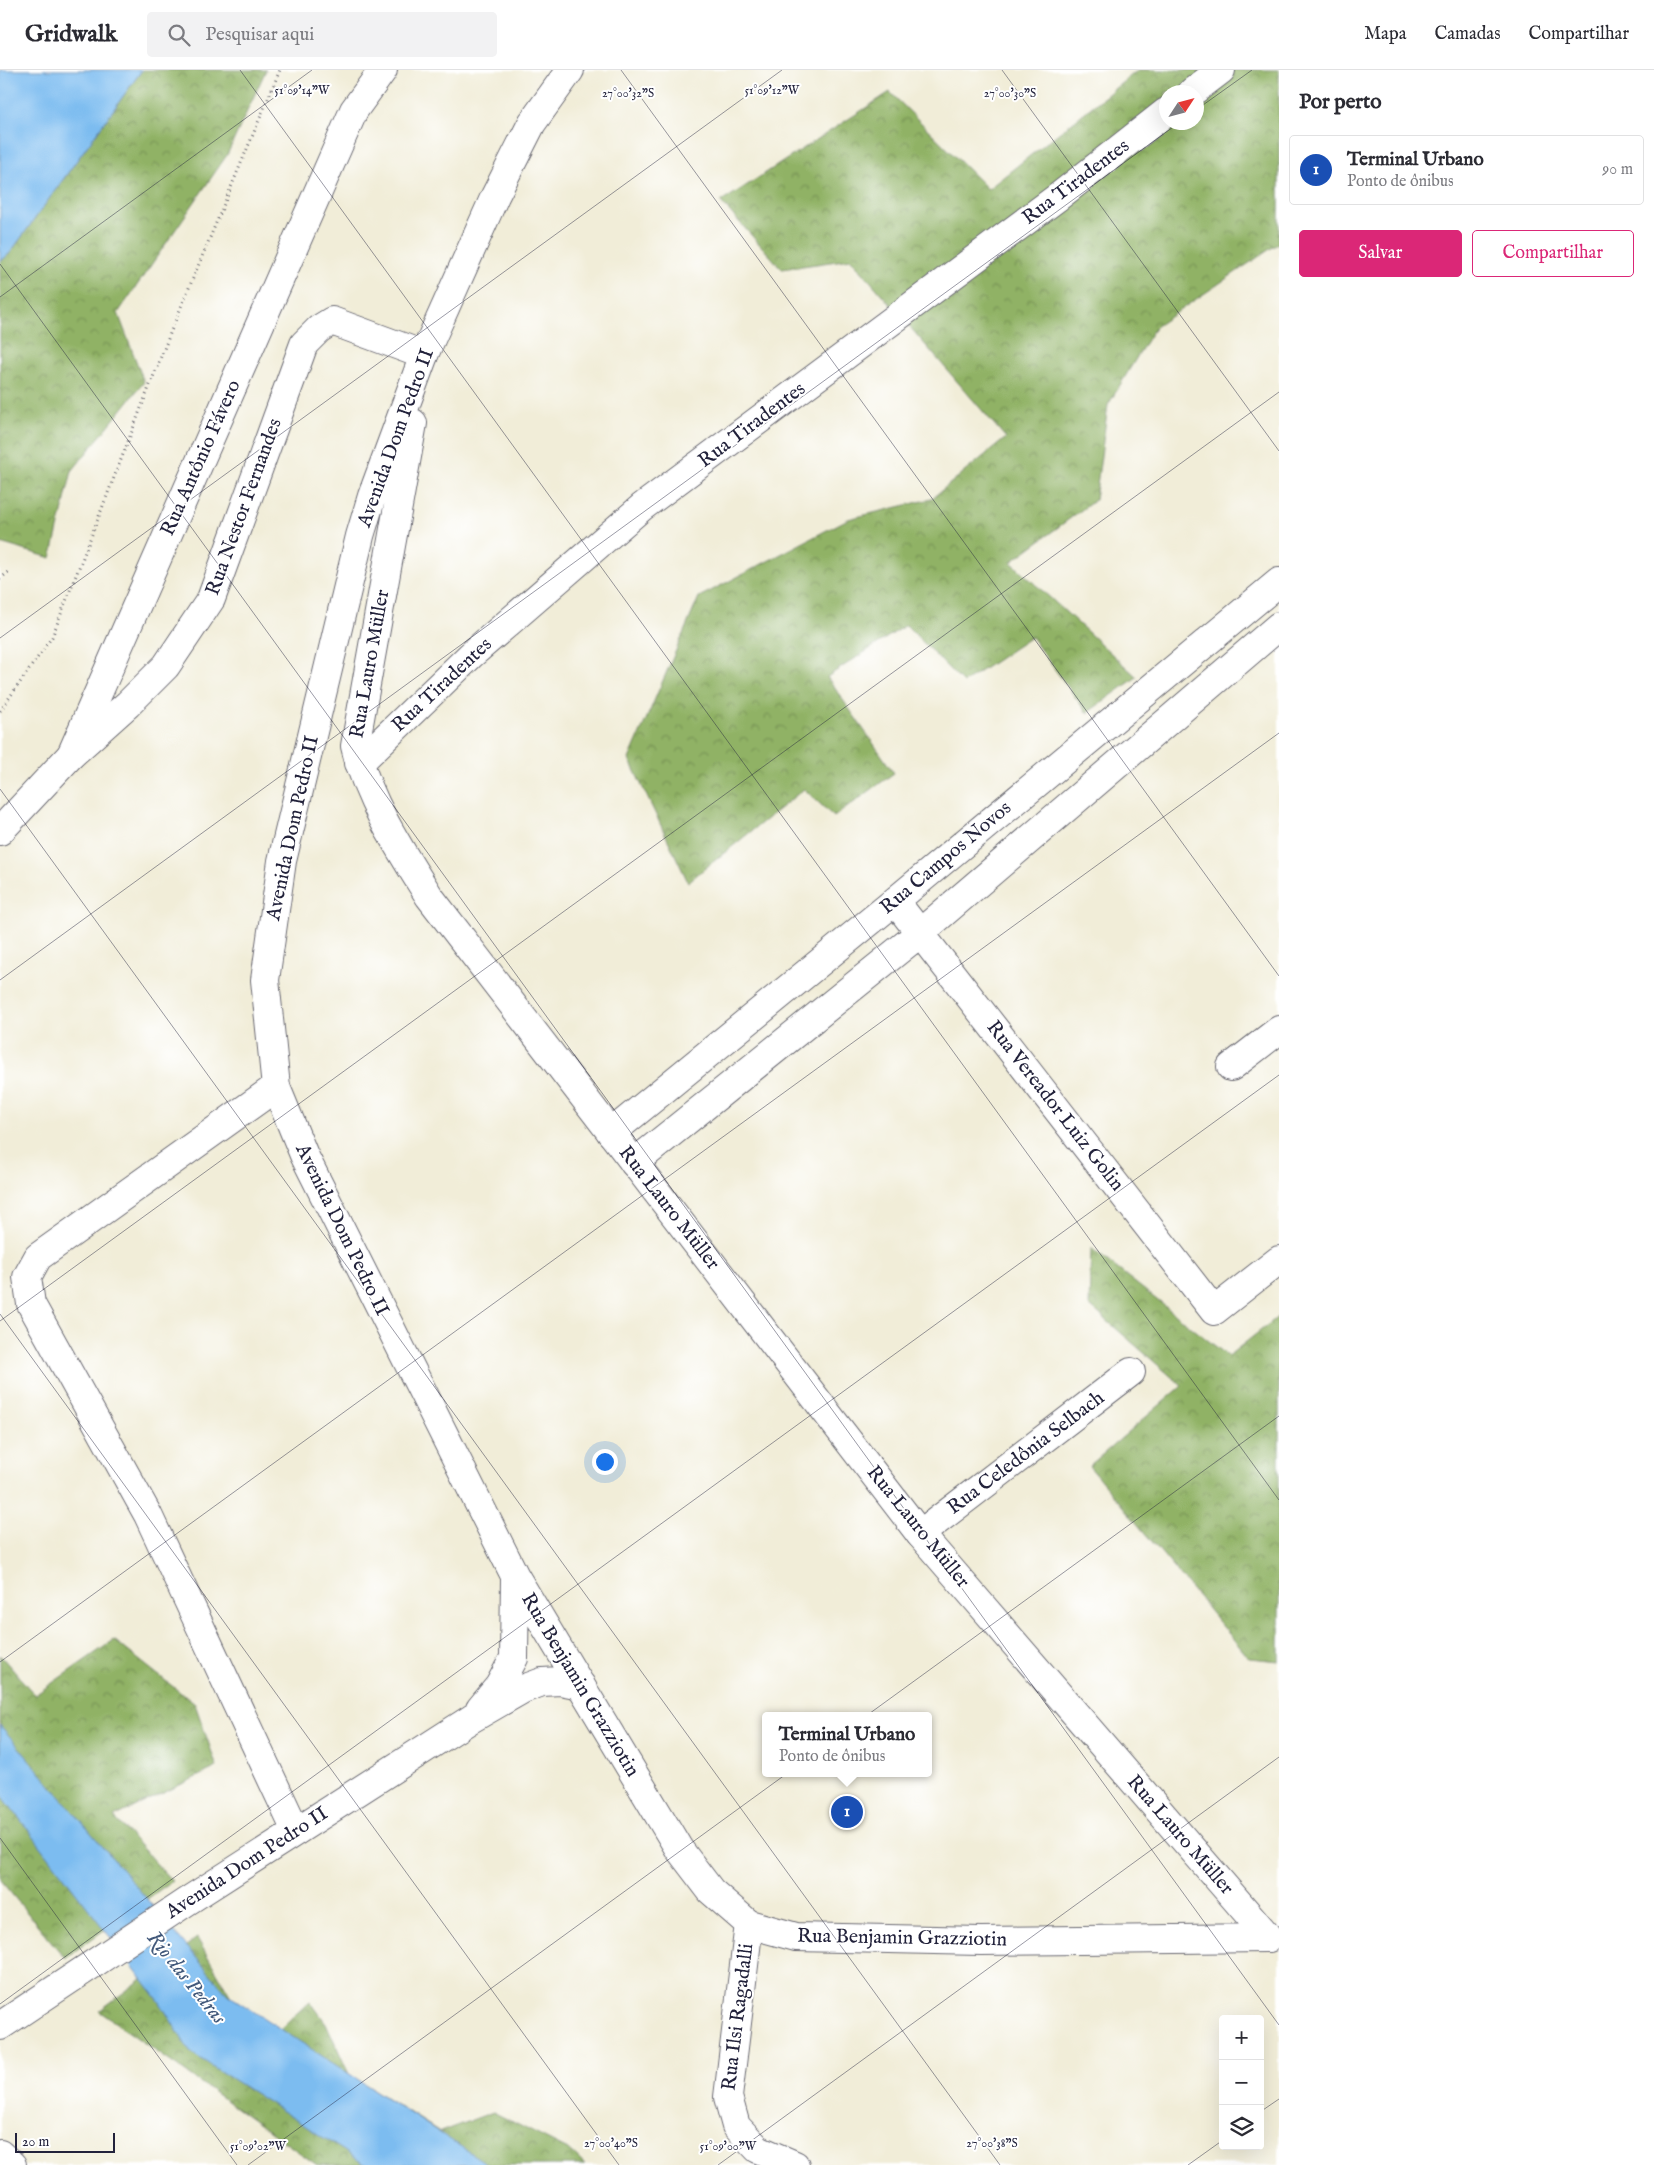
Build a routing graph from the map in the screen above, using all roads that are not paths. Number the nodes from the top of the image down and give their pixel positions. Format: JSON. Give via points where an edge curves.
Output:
{"nodes":[{"id":1,"x":383,"y":70,"type":"edge"},
{"id":2,"x":570,"y":70,"type":"edge"},
{"id":3,"x":1221,"y":70,"type":"edge"},
{"id":4,"x":1201,"y":85,"type":"edge"},
{"id":5,"x":1159,"y":118,"type":"edge"},
{"id":6,"x":424,"y":355,"type":"junction"},
{"id":7,"x":1279,"y":582,"type":"edge"},
{"id":8,"x":1279,"y":626,"type":"edge"},
{"id":9,"x":71,"y":755,"type":"junction"},
{"id":10,"x":359,"y":763,"type":"junction"},
{"id":11,"x":0,"y":831,"type":"edge"},
{"id":12,"x":895,"y":901,"type":"junction"},
{"id":13,"x":920,"y":933,"type":"junction"},
{"id":14,"x":1279,"y":1030,"type":"edge"},
{"id":15,"x":1231,"y":1067,"type":"dead end"},
{"id":16,"x":276,"y":1087,"type":"junction"},
{"id":17,"x":611,"y":1133,"type":"junction"},
{"id":18,"x":634,"y":1163,"type":"junction"},
{"id":19,"x":1279,"y":1260,"type":"edge"},
{"id":20,"x":1131,"y":1372,"type":"dead end"},
{"id":21,"x":920,"y":1534,"type":"junction"},
{"id":22,"x":515,"y":1576,"type":"junction"},
{"id":23,"x":581,"y":1685,"type":"junction"},
{"id":24,"x":471,"y":1719,"type":"junction"},
{"id":25,"x":296,"y":1831,"type":"junction"},
{"id":26,"x":750,"y":1924,"type":"junction"},
{"id":27,"x":1276,"y":1941,"type":"edge"},
{"id":28,"x":0,"y":2026,"type":"edge"},
{"id":29,"x":0,"y":2154,"type":"edge"},
{"id":30,"x":12,"y":2165,"type":"edge"},
{"id":31,"x":795,"y":2165,"type":"edge"}],
"edges":[{"from":1,"to":9,"type":"main road","name":"Rua Antônio Fávero","via":[[354,110]]},
{"from":2,"to":6,"type":"main road","name":"Avenida Dom Pedro II","via":[[532,123],[495,196]]},
{"from":3,"to":4,"type":"main road"},
{"from":5,"to":10,"type":"main road","name":"Rua Tiradentes","via":[[1058,197],[642,507],[471,655]]},
{"from":6,"to":9,"type":"main road","name":"Rua Nestor Fernandes","via":[[332,322],[319,329],[304,344],[211,599],[166,666]]},
{"from":6,"to":10,"type":"main road","name":"Rua Lauro Müller","via":[[355,746]]},
{"from":6,"to":16,"type":"main road","name":"Avenida Dom Pedro II","via":[[372,496],[358,544],[282,861],[265,980]]},
{"from":7,"to":12,"type":"main road","name":"Rua Campos Novos"},
{"from":8,"to":13,"type":"main road","name":"Rua Campos Novos"},
{"from":9,"to":11,"type":"main road","name":"Rua Antônio Fávero"},
{"from":10,"to":17,"type":"main road","name":"Rua Lauro Müller","via":[[384,824],[429,896]]},
{"from":12,"to":13,"type":"main road","name":"Rua Vereador Luiz Golin"},
{"from":12,"to":17,"type":"main road","name":"Rua Campos Novos"},
{"from":13,"to":18,"type":"main road","name":"Rua Campos Novos"},
{"from":13,"to":19,"type":"main road","name":"Rua Vereador Luiz Golin","via":[[1214,1311]]},
{"from":14,"to":15,"type":"main road"},
{"from":16,"to":22,"type":"main road","name":"Avenida Dom Pedro II","via":[[304,1155]]},
{"from":16,"to":25,"type":"main road","via":[[38,1257],[26,1277],[31,1304],[148,1515]]},
{"from":17,"to":18,"type":"main road","name":"Rua Lauro Müller"},
{"from":18,"to":21,"type":"main road","name":"Rua Lauro Müller"},
{"from":20,"to":21,"type":"main road","name":"Rua Celedônia Selbach"},
{"from":21,"to":27,"type":"main road","name":"Rua Lauro Müller"},
{"from":22,"to":23,"type":"main road","name":"Rua Benjamin Grazziotin"},
{"from":22,"to":24,"type":"main road","name":"Avenida Dom Pedro II","via":[[514,1658],[499,1686]]},
{"from":23,"to":24,"type":"main road","name":"Avenida Dom Pedro II","via":[[542,1682],[523,1689]]},
{"from":23,"to":26,"type":"main road","name":"Rua Benjamin Grazziotin","via":[[679,1849],[711,1891]]},
{"from":24,"to":25,"type":"main road","name":"Avenida Dom Pedro II"},
{"from":25,"to":28,"type":"main road","name":"Avenida Dom Pedro II"},
{"from":26,"to":27,"type":"main road","name":"Rua Benjamin Grazziotin","via":[[796,1937]]},
{"from":26,"to":31,"type":"main road","name":"Rua Ilsi Ragadalli","via":[[728,2097],[736,2126],[758,2149]]},
{"from":29,"to":30,"type":"main road"}]}
